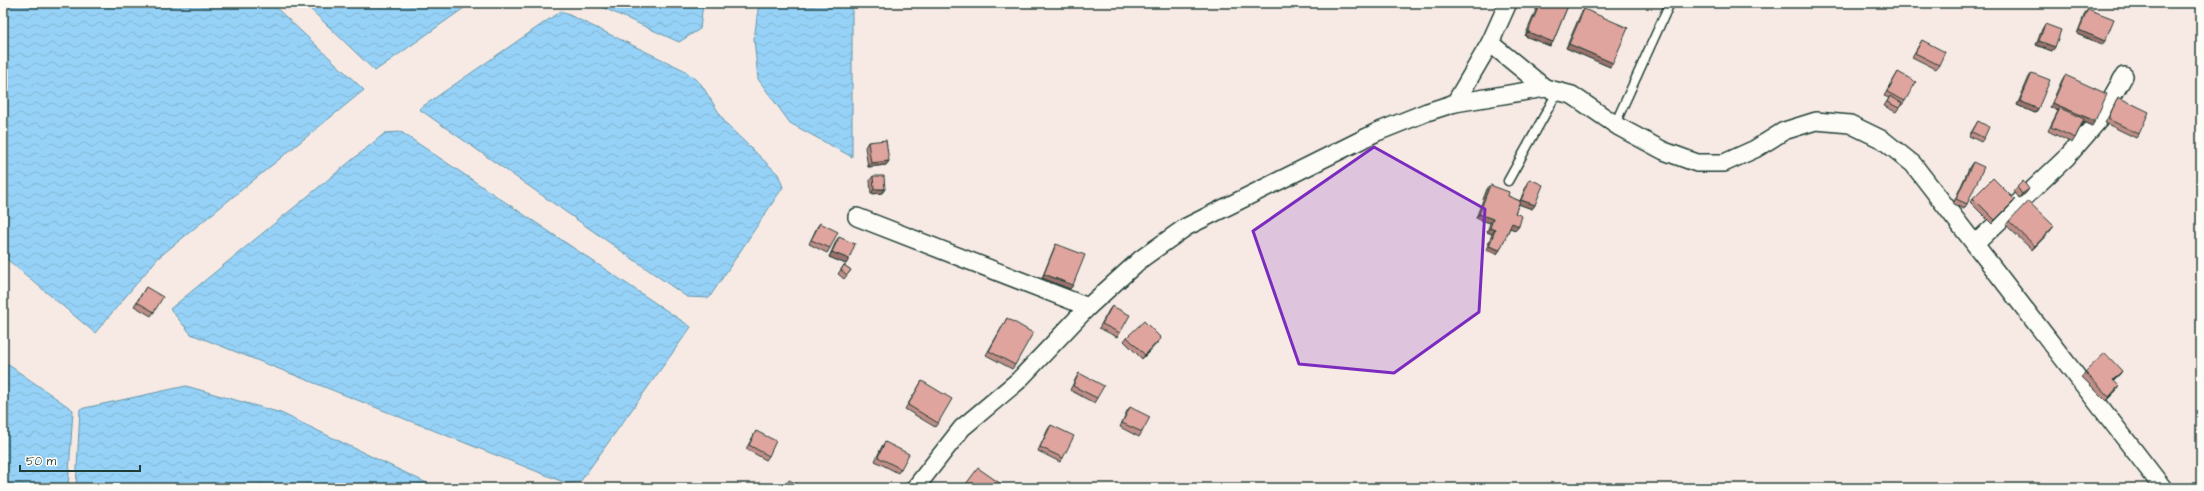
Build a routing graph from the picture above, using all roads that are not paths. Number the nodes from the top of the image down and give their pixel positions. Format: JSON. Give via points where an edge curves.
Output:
{"nodes":[{"id":1,"x":1508,"y":3,"type":"edge"},
{"id":2,"x":1670,"y":3,"type":"edge"},
{"id":3,"x":1490,"y":43,"type":"junction"},
{"id":4,"x":2124,"y":76,"type":"dead end"},
{"id":5,"x":1552,"y":89,"type":"junction"},
{"id":6,"x":1455,"y":103,"type":"junction"},
{"id":7,"x":1615,"y":124,"type":"junction"},
{"id":8,"x":1508,"y":181,"type":"dead end"},
{"id":9,"x":856,"y":217,"type":"dead end"},
{"id":10,"x":1976,"y":243,"type":"junction"},
{"id":11,"x":1088,"y":307,"type":"junction"},
{"id":12,"x":915,"y":488,"type":"edge"},
{"id":13,"x":2163,"y":488,"type":"edge"}],
"edges":[{"from":1,"to":3,"type":"street"},
{"from":2,"to":7,"type":"lane"},
{"from":3,"to":5,"type":"street"},
{"from":3,"to":6,"type":"street"},
{"from":4,"to":10,"type":"street","via":[[2099,120],[2067,157]]},
{"from":5,"to":6,"type":"street"},
{"from":5,"to":7,"type":"street","via":[[1572,95]]},
{"from":5,"to":8,"type":"lane"},
{"from":6,"to":11,"type":"street","via":[[1377,132],[1186,227],[1141,259]]},
{"from":7,"to":10,"type":"street","via":[[1664,151],[1697,163],[1724,163],[1755,149],[1784,131],[1816,121],[1850,124],[1883,140],[1913,164]]},
{"from":9,"to":11,"type":"street"},
{"from":10,"to":13,"type":"street"},
{"from":11,"to":12,"type":"street","via":[[1018,381],[962,428]]}]}
